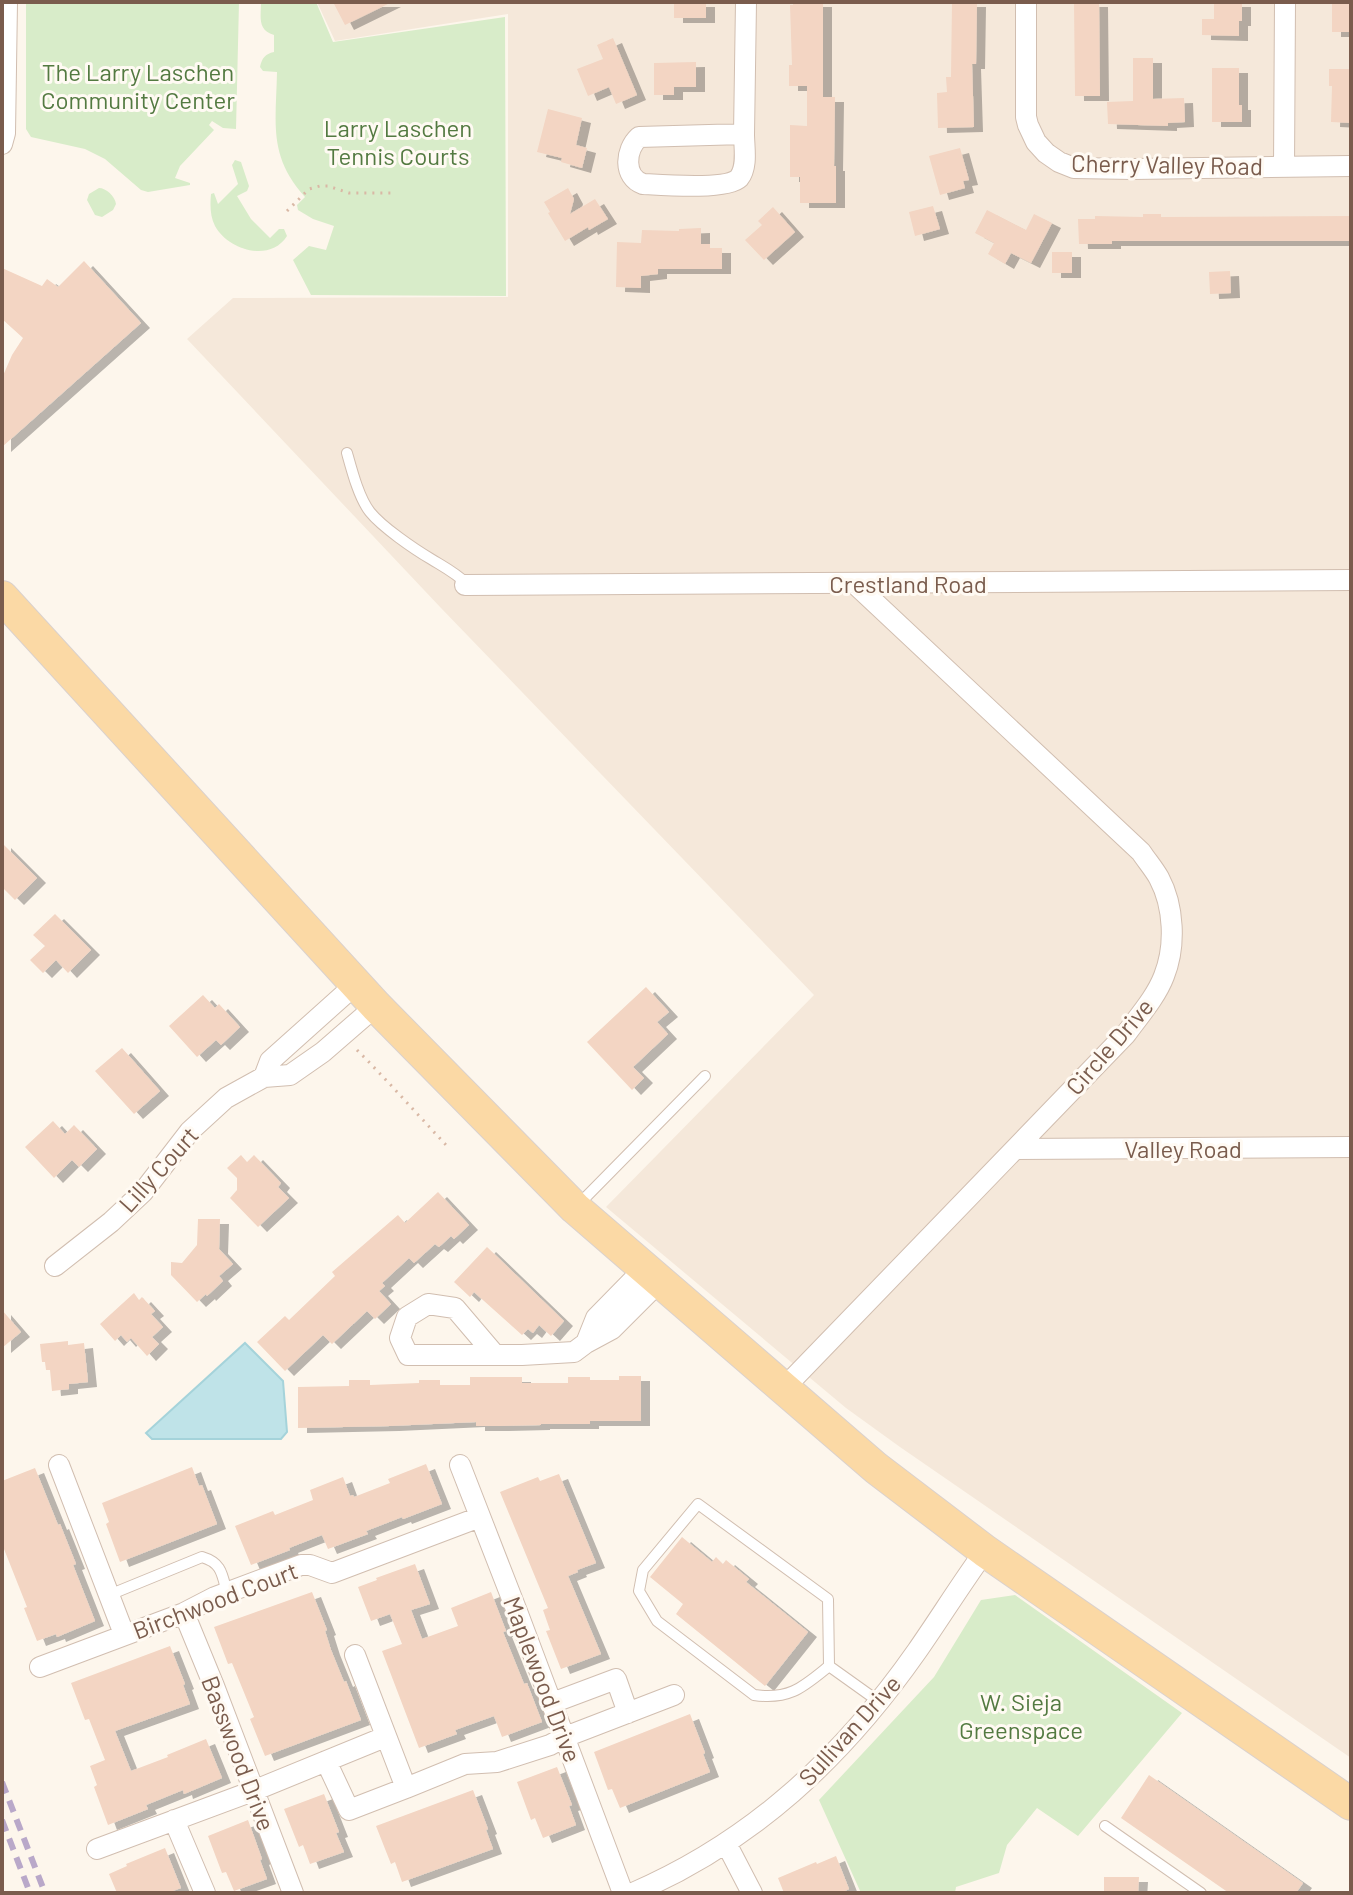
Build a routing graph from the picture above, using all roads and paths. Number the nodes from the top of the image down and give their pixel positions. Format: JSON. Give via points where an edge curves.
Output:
{"nodes":[{"id":1,"x":7,"y":2,"type":"edge"},
{"id":2,"x":746,"y":2,"type":"edge"},
{"id":3,"x":1026,"y":2,"type":"edge"},
{"id":4,"x":1285,"y":2,"type":"edge"},
{"id":5,"x":4,"y":35,"type":"edge"},
{"id":6,"x":3,"y":133,"type":"edge"},
{"id":7,"x":744,"y":134,"type":"junction"},
{"id":8,"x":1351,"y":166,"type":"edge"},
{"id":9,"x":1284,"y":167,"type":"junction"},
{"id":10,"x":392,"y":193,"type":"dead end"},
{"id":11,"x":287,"y":211,"type":"dead end"},
{"id":12,"x":347,"y":453,"type":"dead end"},
{"id":13,"x":1351,"y":580,"type":"edge"},
{"id":14,"x":854,"y":583,"type":"junction"},
{"id":15,"x":467,"y":585,"type":"joint"},
{"id":16,"x":2,"y":597,"type":"edge"},
{"id":17,"x":366,"y":995,"type":"junction"},
{"id":18,"x":343,"y":1036,"type":"junction"},
{"id":19,"x":705,"y":1076,"type":"dead end"},
{"id":20,"x":264,"y":1077,"type":"junction"},
{"id":21,"x":447,"y":1146,"type":"dead end"},
{"id":22,"x":1351,"y":1147,"type":"edge"},
{"id":23,"x":1015,"y":1149,"type":"junction"},
{"id":24,"x":575,"y":1208,"type":"junction"},
{"id":25,"x":55,"y":1266,"type":"dead end"},
{"id":26,"x":652,"y":1275,"type":"junction"},
{"id":27,"x":495,"y":1355,"type":"dead end"},
{"id":28,"x":784,"y":1388,"type":"junction"},
{"id":29,"x":59,"y":1465,"type":"dead end"},
{"id":30,"x":460,"y":1465,"type":"dead end"},
{"id":31,"x":480,"y":1517,"type":"junction"},
{"id":32,"x":985,"y":1551,"type":"junction"},
{"id":33,"x":227,"y":1593,"type":"junction"},
{"id":34,"x":109,"y":1595,"type":"junction"},
{"id":35,"x":184,"y":1613,"type":"junction"},
{"id":36,"x":124,"y":1634,"type":"junction"},
{"id":37,"x":355,"y":1655,"type":"dead end"},
{"id":38,"x":829,"y":1666,"type":"junction"},
{"id":39,"x":40,"y":1667,"type":"dead end"},
{"id":40,"x":674,"y":1695,"type":"dead end"},
{"id":41,"x":878,"y":1701,"type":"junction"},
{"id":42,"x":552,"y":1703,"type":"junction"},
{"id":43,"x":628,"y":1713,"type":"junction"},
{"id":44,"x":385,"y":1737,"type":"junction"},
{"id":45,"x":565,"y":1737,"type":"junction"},
{"id":46,"x":326,"y":1761,"type":"junction"},
{"id":47,"x":406,"y":1788,"type":"junction"},
{"id":48,"x":253,"y":1791,"type":"junction"},
{"id":49,"x":1351,"y":1804,"type":"edge"},
{"id":50,"x":174,"y":1820,"type":"junction"},
{"id":51,"x":1105,"y":1826,"type":"dead end"},
{"id":52,"x":726,"y":1843,"type":"junction"},
{"id":53,"x":97,"y":1849,"type":"dead end"},
{"id":54,"x":205,"y":1893,"type":"edge"},
{"id":55,"x":293,"y":1893,"type":"edge"},
{"id":56,"x":623,"y":1893,"type":"edge"},
{"id":57,"x":633,"y":1893,"type":"edge"},
{"id":58,"x":752,"y":1893,"type":"edge"},
{"id":59,"x":1201,"y":1893,"type":"edge"}],
"edges":[{"from":1,"to":5,"type":"street"},
{"from":2,"to":7,"type":"street"},
{"from":3,"to":9,"type":"street","name":"Cherry Valley Road","via":[[1026,117],[1036,142],[1059,162],[1074,168]]},
{"from":4,"to":9,"type":"street"},
{"from":5,"to":6,"type":"street"},
{"from":7,"to":7,"type":"street","via":[[639,137],[629,154],[632,176],[643,184],[736,181],[744,165]]},
{"from":8,"to":9,"type":"street","name":"Cherry Valley Road"},
{"from":10,"to":11,"type":"path","via":[[349,193],[320,186],[309,189]]},
{"from":12,"to":15,"type":"lane","via":[[369,511]]},
{"from":13,"to":14,"type":"street","name":"Crestland Road"},
{"from":14,"to":15,"type":"street","name":"Crestland Road"},
{"from":14,"to":23,"type":"street","name":"Circle Drive","via":[[1141,852],[1168,899],[1171,945],[1154,995],[1126,1034]]},
{"from":16,"to":17,"type":"main road"},
{"from":17,"to":18,"type":"street","name":"Lilly Court"},
{"from":17,"to":20,"type":"street","name":"Lilly Court","via":[[270,1061]]},
{"from":17,"to":24,"type":"main road"},
{"from":18,"to":20,"type":"street","name":"Lilly Court","via":[[290,1075]]},
{"from":18,"to":21,"type":"path"},
{"from":19,"to":24,"type":"lane"},
{"from":20,"to":25,"type":"street","name":"Lilly Court","via":[[226,1098],[190,1131],[143,1192]]},
{"from":22,"to":23,"type":"street","name":"Valley Road"},
{"from":23,"to":28,"type":"street","name":"Circle Drive"},
{"from":24,"to":26,"type":"main road"},
{"from":26,"to":27,"type":"street","via":[[612,1329],[574,1352]]},
{"from":26,"to":28,"type":"main road"},
{"from":28,"to":32,"type":"main road","via":[[876,1468]]},
{"from":29,"to":34,"type":"street"},
{"from":30,"to":31,"type":"street","name":"Maplewood Drive"},
{"from":31,"to":33,"type":"street","name":"Birchwood Court","via":[[332,1573],[301,1565]]},
{"from":31,"to":42,"type":"street","name":"Maplewood Drive"},
{"from":32,"to":41,"type":"street","name":"Sullivan Drive"},
{"from":32,"to":49,"type":"main road"},
{"from":33,"to":34,"type":"lane","via":[[221,1571],[213,1560],[202,1557]]},
{"from":33,"to":35,"type":"street","name":"Birchwood Court"},
{"from":34,"to":36,"type":"street"},
{"from":35,"to":36,"type":"street","name":"Birchwood Court"},
{"from":35,"to":48,"type":"street","name":"Basswood Drive"},
{"from":36,"to":39,"type":"street","name":"Birchwood Court"},
{"from":37,"to":44,"type":"street"},
{"from":38,"to":38,"type":"lane","via":[[793,1692],[772,1698],[754,1695],[657,1621],[639,1591],[643,1570],[698,1504],[828,1599]]},
{"from":38,"to":41,"type":"lane"},
{"from":40,"to":43,"type":"street"},
{"from":41,"to":52,"type":"street","name":"Sullivan Drive","via":[[804,1783]]},
{"from":42,"to":43,"type":"street","via":[[616,1679]]},
{"from":42,"to":45,"type":"street","name":"Maplewood Drive"},
{"from":43,"to":45,"type":"street"},
{"from":44,"to":46,"type":"street"},
{"from":44,"to":47,"type":"street"},
{"from":45,"to":47,"type":"street","via":[[497,1762],[465,1764]]},
{"from":45,"to":56,"type":"street","name":"Maplewood Drive"},
{"from":46,"to":47,"type":"street","via":[[349,1810]]},
{"from":46,"to":48,"type":"street"},
{"from":48,"to":50,"type":"street"},
{"from":48,"to":55,"type":"street","name":"Basswood Drive"},
{"from":50,"to":53,"type":"street"},
{"from":50,"to":54,"type":"street"},
{"from":51,"to":59,"type":"lane"},
{"from":52,"to":57,"type":"street","name":"Sullivan Drive"},
{"from":52,"to":58,"type":"street"}]}
